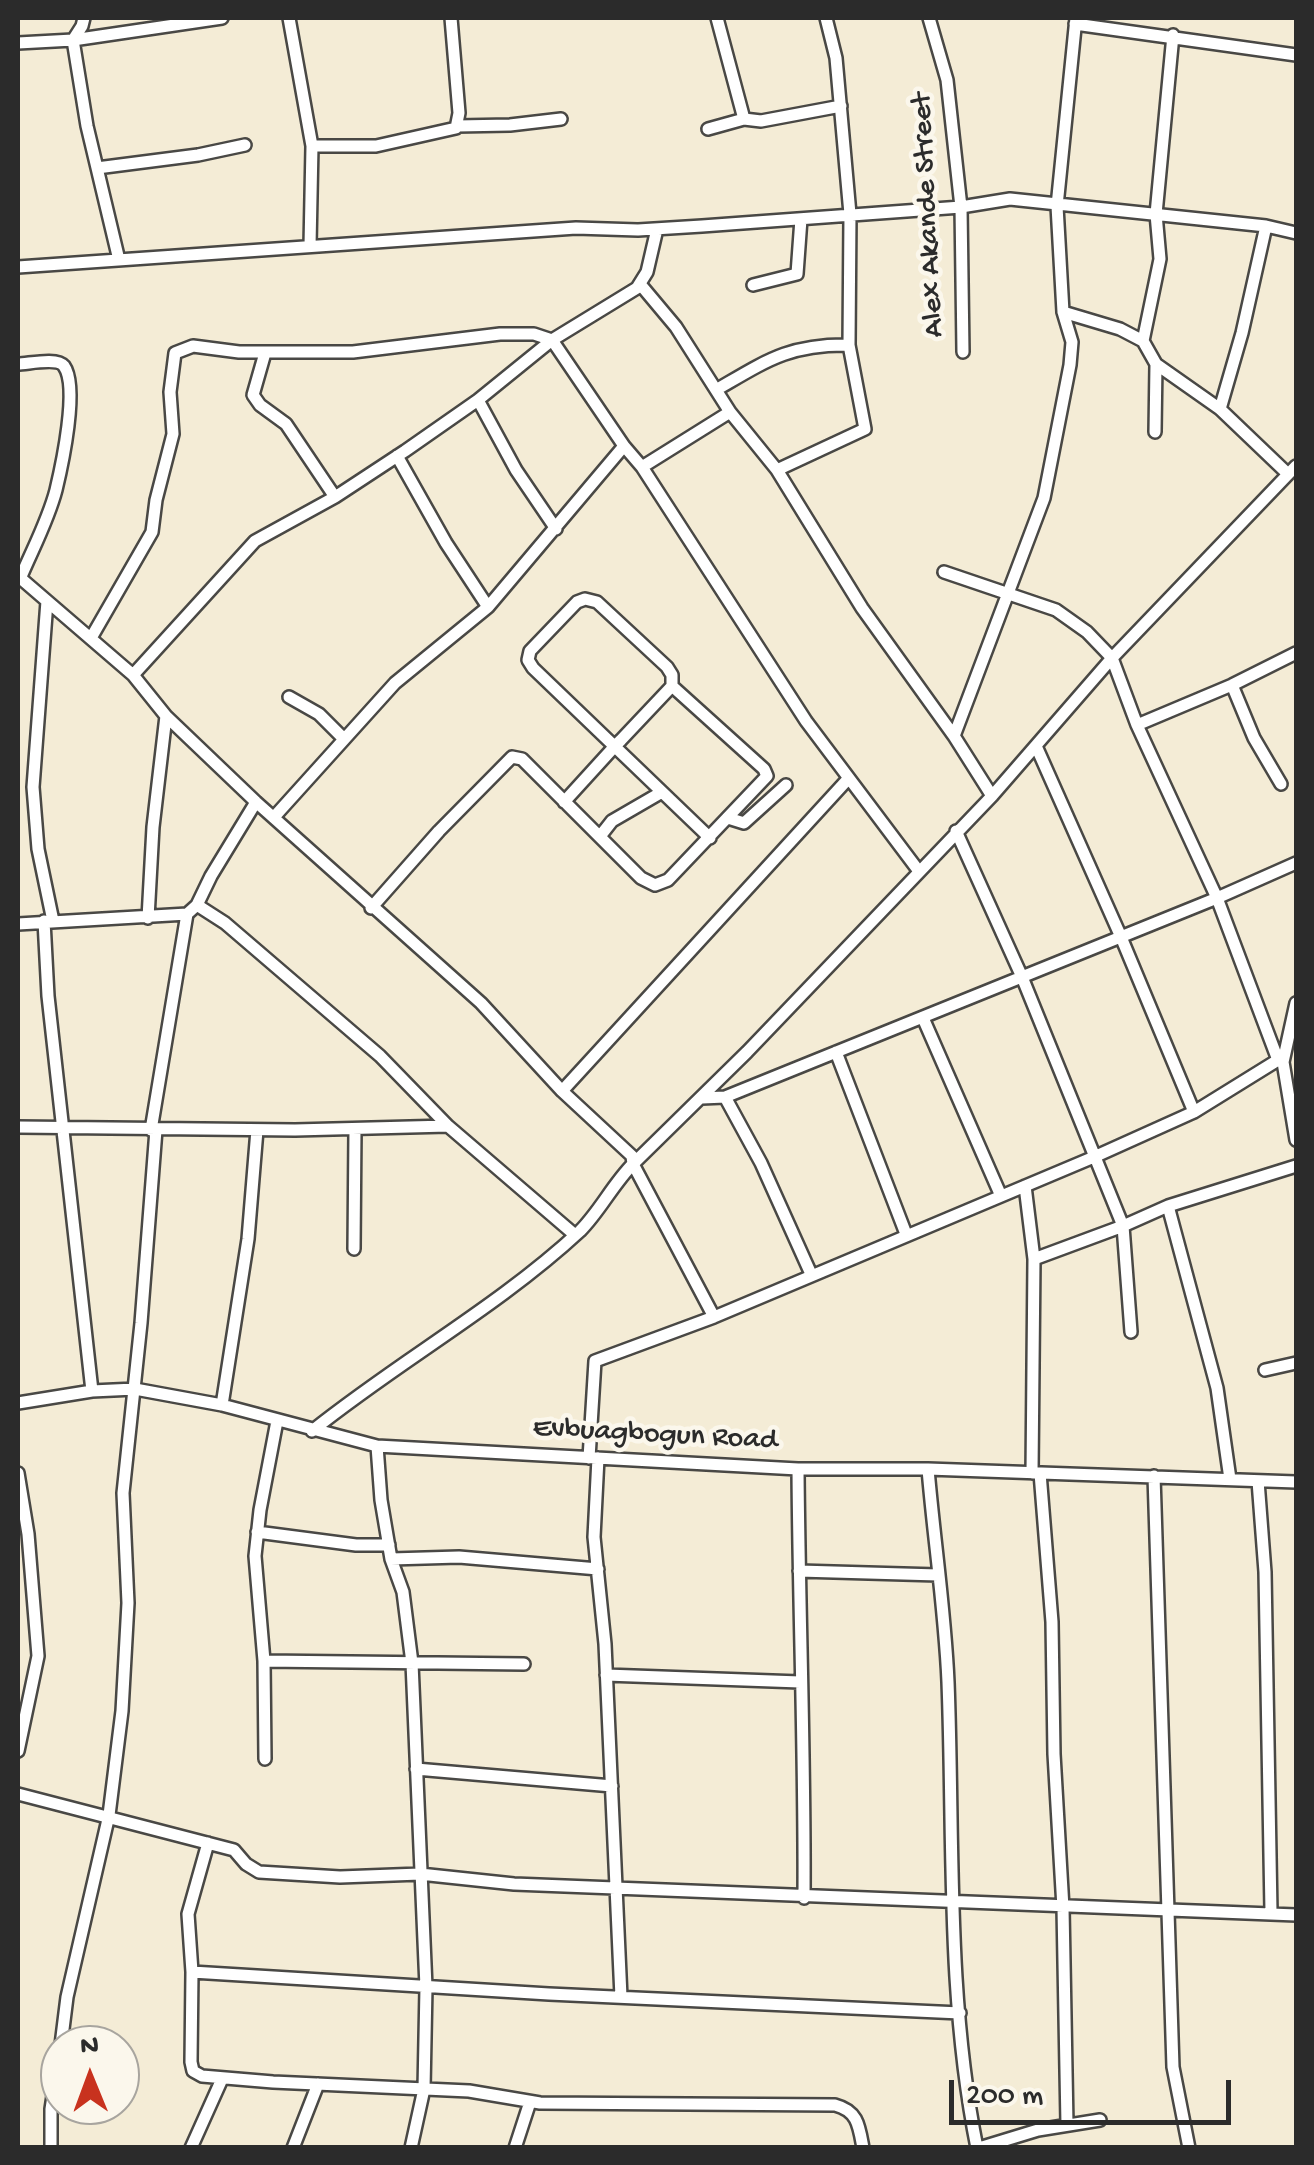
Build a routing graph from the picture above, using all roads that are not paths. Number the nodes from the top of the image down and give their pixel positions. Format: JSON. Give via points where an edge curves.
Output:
{"nodes":[{"id":1,"x":84,"y":18,"type":"edge"},
{"id":2,"x":222,"y":18,"type":"edge"},
{"id":3,"x":289,"y":18,"type":"edge"},
{"id":4,"x":451,"y":18,"type":"edge"},
{"id":5,"x":718,"y":18,"type":"edge"},
{"id":6,"x":826,"y":18,"type":"edge"},
{"id":7,"x":929,"y":18,"type":"edge"},
{"id":8,"x":188,"y":20,"type":"edge"},
{"id":9,"x":1075,"y":21,"type":"edge"},
{"id":10,"x":1173,"y":36,"type":"junction"},
{"id":11,"x":73,"y":40,"type":"junction"},
{"id":12,"x":18,"y":43,"type":"edge"},
{"id":13,"x":1296,"y":55,"type":"edge"},
{"id":14,"x":841,"y":106,"type":"junction"},
{"id":15,"x":744,"y":118,"type":"junction"},
{"id":16,"x":561,"y":119,"type":"dead end"},
{"id":17,"x":457,"y":126,"type":"junction"},
{"id":18,"x":708,"y":128,"type":"dead end"},
{"id":19,"x":245,"y":145,"type":"dead end"},
{"id":20,"x":312,"y":146,"type":"junction"},
{"id":21,"x":97,"y":168,"type":"junction"},
{"id":22,"x":1057,"y":206,"type":"junction"},
{"id":23,"x":961,"y":207,"type":"junction"},
{"id":24,"x":850,"y":214,"type":"junction"},
{"id":25,"x":1156,"y":214,"type":"junction"},
{"id":26,"x":801,"y":218,"type":"junction"},
{"id":27,"x":1266,"y":226,"type":"junction"},
{"id":28,"x":658,"y":228,"type":"junction"},
{"id":29,"x":1296,"y":233,"type":"edge"},
{"id":30,"x":310,"y":246,"type":"junction"},
{"id":31,"x":119,"y":260,"type":"junction"},
{"id":32,"x":18,"y":267,"type":"edge"},
{"id":33,"x":640,"y":284,"type":"junction"},
{"id":34,"x":753,"y":285,"type":"dead end"},
{"id":35,"x":1064,"y":312,"type":"junction"},
{"id":36,"x":552,"y":340,"type":"junction"},
{"id":37,"x":1144,"y":341,"type":"junction"},
{"id":38,"x":849,"y":345,"type":"junction"},
{"id":39,"x":265,"y":352,"type":"junction"},
{"id":40,"x":963,"y":352,"type":"dead end"},
{"id":41,"x":18,"y":364,"type":"edge"},
{"id":42,"x":1156,"y":364,"type":"junction"},
{"id":43,"x":716,"y":390,"type":"junction"},
{"id":44,"x":478,"y":400,"type":"junction"},
{"id":45,"x":1220,"y":409,"type":"junction"},
{"id":46,"x":730,"y":412,"type":"junction"},
{"id":47,"x":1155,"y":432,"type":"dead end"},
{"id":48,"x":624,"y":446,"type":"junction"},
{"id":49,"x":397,"y":456,"type":"junction"},
{"id":50,"x":642,"y":467,"type":"junction"},
{"id":51,"x":777,"y":470,"type":"junction"},
{"id":52,"x":1292,"y":470,"type":"edge"},
{"id":53,"x":335,"y":497,"type":"junction"},
{"id":54,"x":556,"y":530,"type":"junction"},
{"id":55,"x":944,"y":572,"type":"dead end"},
{"id":56,"x":19,"y":578,"type":"edge"},
{"id":57,"x":1007,"y":595,"type":"junction"},
{"id":58,"x":47,"y":601,"type":"junction"},
{"id":59,"x":488,"y":607,"type":"junction"},
{"id":60,"x":91,"y":638,"type":"junction"},
{"id":61,"x":1296,"y":653,"type":"edge"},
{"id":62,"x":1112,"y":658,"type":"junction"},
{"id":63,"x":133,"y":675,"type":"junction"},
{"id":64,"x":1232,"y":685,"type":"junction"},
{"id":65,"x":672,"y":686,"type":"junction"},
{"id":66,"x":289,"y":696,"type":"dead end"},
{"id":67,"x":166,"y":716,"type":"junction"},
{"id":68,"x":1137,"y":725,"type":"junction"},
{"id":69,"x":954,"y":736,"type":"junction"},
{"id":70,"x":344,"y":739,"type":"junction"},
{"id":71,"x":615,"y":746,"type":"junction"},
{"id":72,"x":1036,"y":746,"type":"junction"},
{"id":73,"x":848,"y":779,"type":"junction"},
{"id":74,"x":1281,"y":784,"type":"dead end"},
{"id":75,"x":786,"y":785,"type":"dead end"},
{"id":76,"x":662,"y":792,"type":"junction"},
{"id":77,"x":992,"y":796,"type":"junction"},
{"id":78,"x":256,"y":802,"type":"junction"},
{"id":79,"x":564,"y":802,"type":"junction"},
{"id":80,"x":275,"y":816,"type":"junction"},
{"id":81,"x":728,"y":818,"type":"junction"},
{"id":82,"x":956,"y":831,"type":"junction"},
{"id":83,"x":601,"y":835,"type":"junction"},
{"id":84,"x":710,"y":838,"type":"junction"},
{"id":85,"x":1296,"y":863,"type":"edge"},
{"id":86,"x":918,"y":870,"type":"junction"},
{"id":87,"x":1218,"y":898,"type":"junction"},
{"id":88,"x":371,"y":908,"type":"junction"},
{"id":89,"x":192,"y":910,"type":"junction"},
{"id":90,"x":148,"y":918,"type":"junction"},
{"id":91,"x":48,"y":921,"type":"junction"},
{"id":92,"x":18,"y":924,"type":"edge"},
{"id":93,"x":1121,"y":937,"type":"junction"},
{"id":94,"x":1022,"y":977,"type":"junction"},
{"id":95,"x":1296,"y":1003,"type":"edge"},
{"id":96,"x":923,"y":1018,"type":"junction"},
{"id":97,"x":836,"y":1052,"type":"junction"},
{"id":98,"x":1281,"y":1061,"type":"junction"},
{"id":99,"x":562,"y":1091,"type":"junction"},
{"id":100,"x":725,"y":1096,"type":"junction"},
{"id":101,"x":702,"y":1098,"type":"junction"},
{"id":102,"x":1194,"y":1112,"type":"junction"},
{"id":103,"x":448,"y":1126,"type":"junction"},
{"id":104,"x":18,"y":1127,"type":"edge"},
{"id":105,"x":62,"y":1129,"type":"junction"},
{"id":106,"x":355,"y":1129,"type":"junction"},
{"id":107,"x":154,"y":1130,"type":"junction"},
{"id":108,"x":257,"y":1130,"type":"junction"},
{"id":109,"x":1296,"y":1140,"type":"edge"},
{"id":110,"x":1094,"y":1156,"type":"junction"},
{"id":111,"x":633,"y":1164,"type":"junction"},
{"id":112,"x":1296,"y":1166,"type":"edge"},
{"id":113,"x":1026,"y":1186,"type":"junction"},
{"id":114,"x":1000,"y":1196,"type":"junction"},
{"id":115,"x":1168,"y":1206,"type":"junction"},
{"id":116,"x":1124,"y":1226,"type":"junction"},
{"id":117,"x":906,"y":1234,"type":"junction"},
{"id":118,"x":575,"y":1235,"type":"junction"},
{"id":119,"x":354,"y":1249,"type":"dead end"},
{"id":120,"x":1034,"y":1258,"type":"junction"},
{"id":121,"x":812,"y":1274,"type":"junction"},
{"id":122,"x":714,"y":1317,"type":"junction"},
{"id":123,"x":1130,"y":1332,"type":"dead end"},
{"id":124,"x":1296,"y":1363,"type":"edge"},
{"id":125,"x":1265,"y":1370,"type":"dead end"},
{"id":126,"x":135,"y":1389,"type":"junction"},
{"id":127,"x":92,"y":1391,"type":"junction"},
{"id":128,"x":18,"y":1403,"type":"edge"},
{"id":129,"x":222,"y":1405,"type":"junction"},
{"id":130,"x":277,"y":1421,"type":"junction"},
{"id":131,"x":312,"y":1431,"type":"junction"},
{"id":132,"x":377,"y":1446,"type":"junction"},
{"id":133,"x":593,"y":1458,"type":"junction"},
{"id":134,"x":798,"y":1469,"type":"junction"},
{"id":135,"x":928,"y":1469,"type":"junction"},
{"id":136,"x":18,"y":1473,"type":"edge"},
{"id":137,"x":1036,"y":1473,"type":"junction"},
{"id":138,"x":1154,"y":1476,"type":"junction"},
{"id":139,"x":1230,"y":1479,"type":"junction"},
{"id":140,"x":1258,"y":1480,"type":"junction"},
{"id":141,"x":1296,"y":1482,"type":"edge"},
{"id":142,"x":258,"y":1532,"type":"junction"},
{"id":143,"x":23,"y":1535,"type":"edge"},
{"id":144,"x":389,"y":1545,"type":"junction"},
{"id":145,"x":392,"y":1559,"type":"junction"},
{"id":146,"x":598,"y":1570,"type":"junction"},
{"id":147,"x":799,"y":1571,"type":"junction"},
{"id":148,"x":938,"y":1575,"type":"junction"},
{"id":149,"x":264,"y":1661,"type":"junction"},
{"id":150,"x":412,"y":1663,"type":"junction"},
{"id":151,"x":524,"y":1664,"type":"dead end"},
{"id":152,"x":606,"y":1674,"type":"junction"},
{"id":153,"x":800,"y":1682,"type":"junction"},
{"id":154,"x":18,"y":1751,"type":"edge"},
{"id":155,"x":265,"y":1760,"type":"dead end"},
{"id":156,"x":416,"y":1769,"type":"junction"},
{"id":157,"x":612,"y":1786,"type":"junction"},
{"id":158,"x":18,"y":1794,"type":"edge"},
{"id":159,"x":108,"y":1815,"type":"junction"},
{"id":160,"x":208,"y":1843,"type":"junction"},
{"id":161,"x":420,"y":1874,"type":"junction"},
{"id":162,"x":614,"y":1888,"type":"junction"},
{"id":163,"x":804,"y":1898,"type":"junction"},
{"id":164,"x":950,"y":1900,"type":"junction"},
{"id":165,"x":1063,"y":1908,"type":"junction"},
{"id":166,"x":1166,"y":1910,"type":"junction"},
{"id":167,"x":1271,"y":1912,"type":"junction"},
{"id":168,"x":1296,"y":1915,"type":"edge"},
{"id":169,"x":192,"y":1972,"type":"junction"},
{"id":170,"x":426,"y":1988,"type":"junction"},
{"id":171,"x":621,"y":1996,"type":"junction"},
{"id":172,"x":960,"y":2013,"type":"junction"},
{"id":173,"x":63,"y":2025,"type":"edge"},
{"id":174,"x":222,"y":2079,"type":"junction"},
{"id":175,"x":318,"y":2084,"type":"junction"},
{"id":176,"x":424,"y":2089,"type":"junction"},
{"id":177,"x":530,"y":2102,"type":"junction"},
{"id":178,"x":1100,"y":2120,"type":"dead end"},
{"id":179,"x":1066,"y":2125,"type":"junction"},
{"id":180,"x":191,"y":2148,"type":"edge"},
{"id":181,"x":293,"y":2148,"type":"edge"},
{"id":182,"x":411,"y":2148,"type":"edge"},
{"id":183,"x":515,"y":2148,"type":"edge"},
{"id":184,"x":863,"y":2148,"type":"edge"},
{"id":185,"x":978,"y":2148,"type":"edge"},
{"id":186,"x":1188,"y":2148,"type":"edge"}],
"edges":[{"from":1,"to":11,"type":"street"},
{"from":2,"to":8,"type":"street"},
{"from":3,"to":20,"type":"street"},
{"from":4,"to":17,"type":"street"},
{"from":5,"to":15,"type":"street"},
{"from":6,"to":14,"type":"street"},
{"from":7,"to":23,"type":"street","name":"Alex Akande Street","via":[[948,80]]},
{"from":8,"to":11,"type":"street"},
{"from":9,"to":10,"type":"street"},
{"from":9,"to":22,"type":"street"},
{"from":10,"to":13,"type":"street"},
{"from":10,"to":25,"type":"street"},
{"from":11,"to":12,"type":"street"},
{"from":11,"to":21,"type":"street"},
{"from":14,"to":15,"type":"street","via":[[761,121]]},
{"from":14,"to":24,"type":"street"},
{"from":15,"to":18,"type":"street"},
{"from":16,"to":17,"type":"street"},
{"from":17,"to":20,"type":"street","via":[[376,146]]},
{"from":19,"to":21,"type":"street"},
{"from":20,"to":30,"type":"street"},
{"from":21,"to":31,"type":"street"},
{"from":22,"to":23,"type":"street","via":[[1010,199]]},
{"from":22,"to":25,"type":"street"},
{"from":22,"to":35,"type":"street"},
{"from":23,"to":24,"type":"street"},
{"from":23,"to":40,"type":"street","name":"Alex Akande Street"},
{"from":24,"to":26,"type":"street"},
{"from":24,"to":38,"type":"street"},
{"from":25,"to":27,"type":"street"},
{"from":25,"to":37,"type":"street","via":[[1160,259]]},
{"from":26,"to":28,"type":"street"},
{"from":26,"to":34,"type":"street","via":[[797,274]]},
{"from":27,"to":29,"type":"street"},
{"from":27,"to":45,"type":"street"},
{"from":28,"to":30,"type":"street"},
{"from":28,"to":33,"type":"street"},
{"from":30,"to":31,"type":"street"},
{"from":31,"to":32,"type":"street"},
{"from":33,"to":36,"type":"street"},
{"from":33,"to":43,"type":"street"},
{"from":35,"to":37,"type":"street"},
{"from":35,"to":57,"type":"street","via":[[1070,366],[1044,498]]},
{"from":36,"to":39,"type":"street","via":[[500,334],[353,352]]},
{"from":36,"to":44,"type":"street"},
{"from":36,"to":48,"type":"street"},
{"from":37,"to":42,"type":"street"},
{"from":38,"to":43,"type":"street","via":[[797,348]]},
{"from":38,"to":51,"type":"street","via":[[865,429]]},
{"from":39,"to":53,"type":"street","via":[[253,395],[286,424]]},
{"from":39,"to":60,"type":"street","via":[[192,346],[175,352],[172,434],[152,532]]},
{"from":41,"to":56,"type":"street","via":[[58,362],[70,381],[55,492]]},
{"from":42,"to":45,"type":"street"},
{"from":42,"to":47,"type":"street"},
{"from":43,"to":46,"type":"street"},
{"from":44,"to":49,"type":"street"},
{"from":44,"to":54,"type":"street"},
{"from":45,"to":52,"type":"street"},
{"from":46,"to":50,"type":"street"},
{"from":46,"to":51,"type":"street"},
{"from":48,"to":50,"type":"street"},
{"from":48,"to":54,"type":"street"},
{"from":49,"to":53,"type":"street"},
{"from":49,"to":59,"type":"street"},
{"from":50,"to":73,"type":"street"},
{"from":51,"to":69,"type":"street","via":[[862,608]]},
{"from":52,"to":62,"type":"street"},
{"from":53,"to":63,"type":"street","via":[[255,541]]},
{"from":54,"to":59,"type":"street"},
{"from":55,"to":57,"type":"street"},
{"from":56,"to":58,"type":"street"},
{"from":57,"to":62,"type":"street","via":[[1056,610]]},
{"from":57,"to":69,"type":"street"},
{"from":58,"to":60,"type":"street"},
{"from":58,"to":91,"type":"street","via":[[33,787]]},
{"from":59,"to":70,"type":"street","via":[[394,684]]},
{"from":60,"to":63,"type":"street"},
{"from":61,"to":64,"type":"street"},
{"from":62,"to":68,"type":"street"},
{"from":62,"to":72,"type":"street"},
{"from":63,"to":67,"type":"street"},
{"from":64,"to":68,"type":"street"},
{"from":64,"to":74,"type":"street"},
{"from":65,"to":71,"type":"street"},
{"from":65,"to":71,"type":"street","via":[[667,667],[597,602],[585,599],[530,651],[533,668]]},
{"from":65,"to":81,"type":"street","via":[[767,776]]},
{"from":66,"to":70,"type":"street"},
{"from":67,"to":78,"type":"street"},
{"from":67,"to":90,"type":"street"},
{"from":68,"to":87,"type":"street"},
{"from":69,"to":77,"type":"street"},
{"from":70,"to":80,"type":"street"},
{"from":71,"to":76,"type":"street"},
{"from":71,"to":79,"type":"street"},
{"from":72,"to":77,"type":"street"},
{"from":72,"to":93,"type":"street"},
{"from":73,"to":86,"type":"street"},
{"from":73,"to":99,"type":"street"},
{"from":75,"to":81,"type":"street","via":[[744,824]]},
{"from":76,"to":83,"type":"street","via":[[612,821]]},
{"from":76,"to":84,"type":"street"},
{"from":77,"to":82,"type":"street"},
{"from":78,"to":80,"type":"street"},
{"from":78,"to":89,"type":"street"},
{"from":79,"to":83,"type":"street"},
{"from":79,"to":88,"type":"street","via":[[522,759],[512,758]]},
{"from":80,"to":88,"type":"street"},
{"from":81,"to":84,"type":"street"},
{"from":82,"to":86,"type":"street"},
{"from":82,"to":94,"type":"street"},
{"from":83,"to":84,"type":"street","via":[[655,885]]},
{"from":85,"to":87,"type":"street"},
{"from":86,"to":101,"type":"street"},
{"from":87,"to":93,"type":"street"},
{"from":87,"to":98,"type":"street"},
{"from":88,"to":99,"type":"street","via":[[482,1003]]},
{"from":89,"to":90,"type":"street"},
{"from":89,"to":103,"type":"street","via":[[225,924],[380,1056]]},
{"from":89,"to":107,"type":"street"},
{"from":90,"to":91,"type":"street"},
{"from":91,"to":92,"type":"street"},
{"from":91,"to":105,"type":"street"},
{"from":93,"to":94,"type":"street"},
{"from":93,"to":102,"type":"street"},
{"from":94,"to":96,"type":"street"},
{"from":94,"to":110,"type":"street"},
{"from":95,"to":98,"type":"street"},
{"from":96,"to":97,"type":"street"},
{"from":96,"to":114,"type":"street"},
{"from":97,"to":100,"type":"street"},
{"from":97,"to":117,"type":"street"},
{"from":98,"to":102,"type":"street"},
{"from":98,"to":109,"type":"street"},
{"from":99,"to":111,"type":"street"},
{"from":100,"to":101,"type":"street"},
{"from":100,"to":121,"type":"street"},
{"from":101,"to":111,"type":"street"},
{"from":102,"to":110,"type":"street"},
{"from":103,"to":106,"type":"street"},
{"from":103,"to":118,"type":"street"},
{"from":104,"to":105,"type":"street"},
{"from":105,"to":107,"type":"street"},
{"from":105,"to":127,"type":"street"},
{"from":106,"to":108,"type":"street"},
{"from":106,"to":119,"type":"street"},
{"from":107,"to":108,"type":"street"},
{"from":107,"to":126,"type":"street"},
{"from":108,"to":129,"type":"street"},
{"from":110,"to":113,"type":"street"},
{"from":110,"to":116,"type":"street"},
{"from":111,"to":118,"type":"street"},
{"from":111,"to":122,"type":"street"},
{"from":112,"to":115,"type":"street"},
{"from":113,"to":114,"type":"street"},
{"from":113,"to":120,"type":"street"},
{"from":114,"to":117,"type":"street"},
{"from":115,"to":116,"type":"street"},
{"from":115,"to":139,"type":"street","via":[[1217,1388]]},
{"from":116,"to":120,"type":"street"},
{"from":116,"to":123,"type":"street"},
{"from":117,"to":121,"type":"street"},
{"from":118,"to":131,"type":"street"},
{"from":120,"to":137,"type":"street"},
{"from":121,"to":122,"type":"street"},
{"from":122,"to":133,"type":"street","via":[[595,1361]]},
{"from":124,"to":125,"type":"street"},
{"from":126,"to":127,"type":"street","name":"Evbuagbogun Road"},
{"from":126,"to":129,"type":"street","name":"Evbuagbogun Road"},
{"from":126,"to":159,"type":"street","via":[[123,1493],[128,1603],[122,1711]]},
{"from":127,"to":128,"type":"street","name":"Evbuagbogun Road"},
{"from":129,"to":130,"type":"street","name":"Evbuagbogun Road"},
{"from":130,"to":131,"type":"street","name":"Evbuagbogun Road"},
{"from":130,"to":142,"type":"street"},
{"from":131,"to":132,"type":"street","name":"Evbuagbogun Road"},
{"from":132,"to":133,"type":"street","name":"Evbuagbogun Road"},
{"from":132,"to":144,"type":"street"},
{"from":133,"to":134,"type":"street","name":"Evbuagbogun Road"},
{"from":133,"to":146,"type":"street"},
{"from":134,"to":135,"type":"street","name":"Evbuagbogun Road"},
{"from":134,"to":147,"type":"street"},
{"from":135,"to":137,"type":"street","name":"Evbuagbogun Road"},
{"from":135,"to":148,"type":"street"},
{"from":136,"to":143,"type":"street"},
{"from":137,"to":138,"type":"street","name":"Evbuagbogun Road"},
{"from":137,"to":165,"type":"street","via":[[1052,1622]]},
{"from":138,"to":139,"type":"street","name":"Evbuagbogun Road"},
{"from":138,"to":166,"type":"street"},
{"from":139,"to":140,"type":"street","name":"Evbuagbogun Road"},
{"from":140,"to":141,"type":"street","name":"Evbuagbogun Road"},
{"from":140,"to":167,"type":"street"},
{"from":142,"to":144,"type":"street"},
{"from":142,"to":149,"type":"street"},
{"from":143,"to":154,"type":"street","via":[[38,1656]]},
{"from":144,"to":145,"type":"street"},
{"from":145,"to":146,"type":"street","via":[[459,1557]]},
{"from":145,"to":150,"type":"street"},
{"from":146,"to":152,"type":"street"},
{"from":147,"to":148,"type":"street"},
{"from":147,"to":153,"type":"street"},
{"from":148,"to":164,"type":"street","via":[[948,1680]]},
{"from":149,"to":150,"type":"street"},
{"from":149,"to":155,"type":"street"},
{"from":150,"to":151,"type":"street"},
{"from":150,"to":156,"type":"street"},
{"from":152,"to":153,"type":"street"},
{"from":152,"to":157,"type":"street"},
{"from":153,"to":163,"type":"street"},
{"from":156,"to":157,"type":"street"},
{"from":156,"to":161,"type":"street"},
{"from":157,"to":162,"type":"street"},
{"from":158,"to":159,"type":"street"},
{"from":159,"to":160,"type":"street"},
{"from":159,"to":173,"type":"street"},
{"from":160,"to":161,"type":"street","via":[[234,1850],[259,1872]]},
{"from":160,"to":169,"type":"street","via":[[188,1914]]},
{"from":161,"to":162,"type":"street"},
{"from":161,"to":170,"type":"street"},
{"from":162,"to":163,"type":"street"},
{"from":162,"to":171,"type":"street"},
{"from":163,"to":164,"type":"street"},
{"from":164,"to":165,"type":"street"},
{"from":164,"to":172,"type":"street"},
{"from":165,"to":166,"type":"street"},
{"from":165,"to":179,"type":"street"},
{"from":166,"to":167,"type":"street"},
{"from":166,"to":186,"type":"street","via":[[1173,2067]]},
{"from":167,"to":168,"type":"street"},
{"from":169,"to":170,"type":"street"},
{"from":169,"to":174,"type":"street","via":[[193,2071]]},
{"from":170,"to":171,"type":"street"},
{"from":170,"to":176,"type":"street"},
{"from":171,"to":172,"type":"street"},
{"from":172,"to":185,"type":"street"},
{"from":174,"to":175,"type":"street"},
{"from":174,"to":180,"type":"street"},
{"from":175,"to":176,"type":"street"},
{"from":175,"to":181,"type":"street"},
{"from":176,"to":177,"type":"street"},
{"from":176,"to":182,"type":"street"},
{"from":177,"to":183,"type":"street"},
{"from":177,"to":184,"type":"street","via":[[835,2104],[855,2115]]},
{"from":178,"to":179,"type":"street"},
{"from":179,"to":185,"type":"street"}]}
